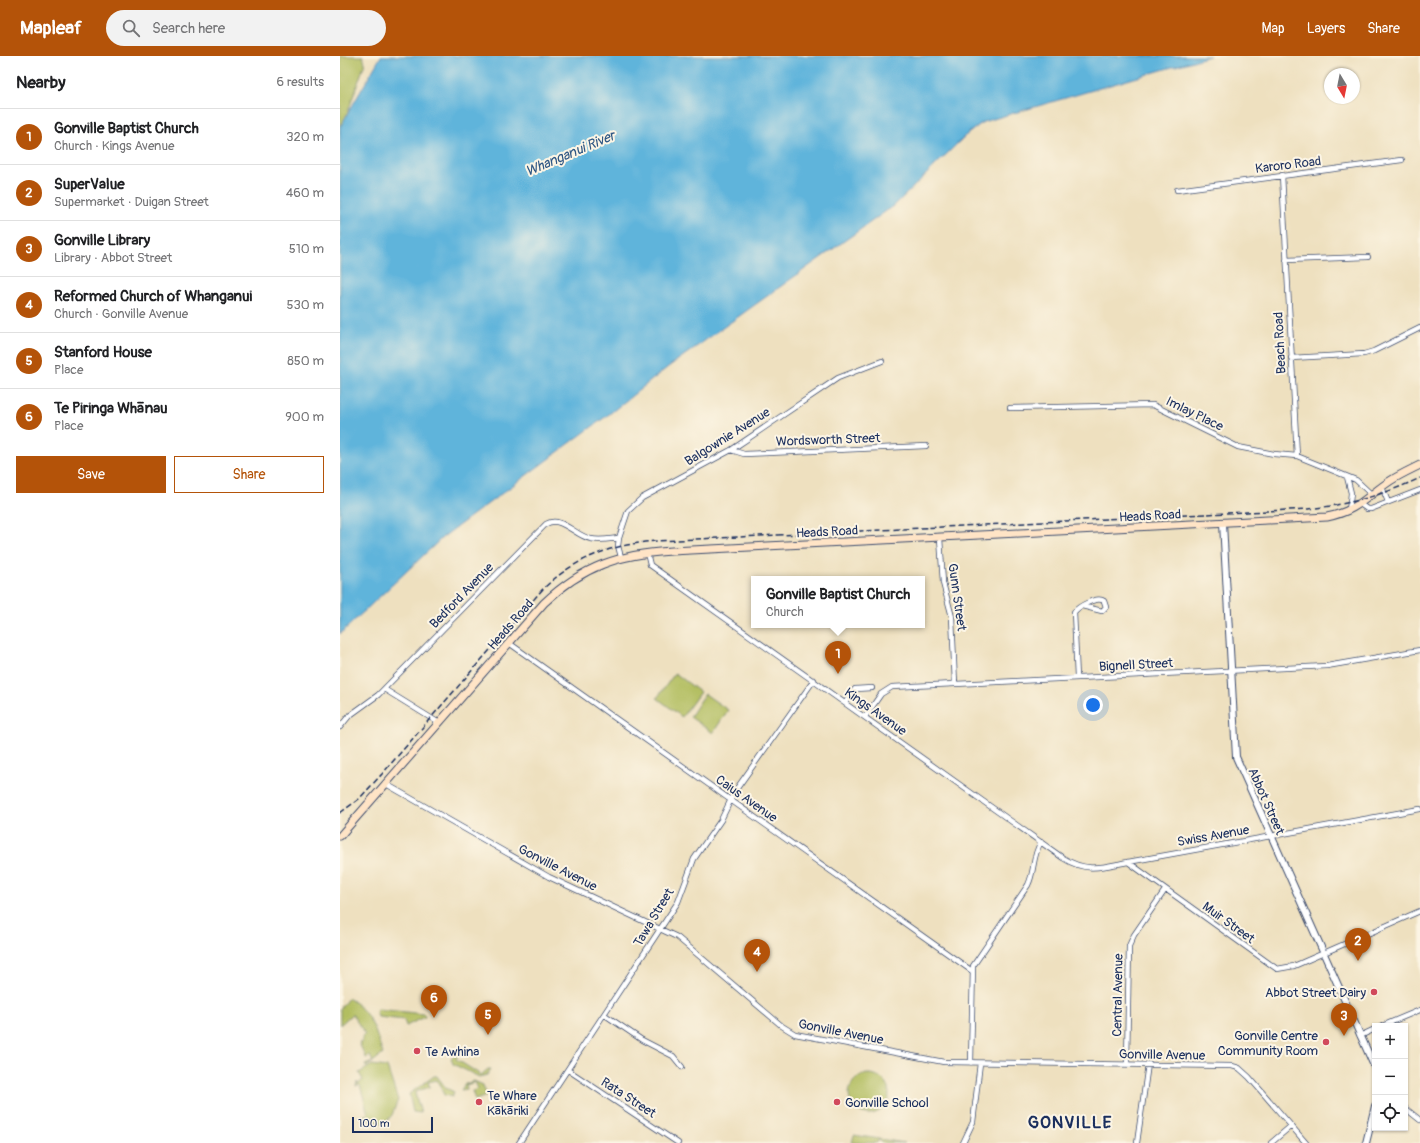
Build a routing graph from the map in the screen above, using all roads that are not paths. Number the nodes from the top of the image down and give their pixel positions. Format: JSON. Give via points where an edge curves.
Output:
{"nodes":[{"id":1,"x":1402,"y":160,"type":"dead end"},
{"id":2,"x":1282,"y":175,"type":"junction"},
{"id":3,"x":1177,"y":190,"type":"dead end"},
{"id":4,"x":1368,"y":257,"type":"dead end"},
{"id":5,"x":1286,"y":260,"type":"junction"},
{"id":6,"x":1420,"y":328,"type":"edge"},
{"id":7,"x":1291,"y":358,"type":"junction"},
{"id":8,"x":882,"y":361,"type":"dead end"},
{"id":9,"x":1010,"y":408,"type":"dead end"},
{"id":10,"x":926,"y":446,"type":"dead end"},
{"id":11,"x":731,"y":450,"type":"junction"},
{"id":12,"x":1297,"y":456,"type":"junction"},
{"id":13,"x":1420,"y":465,"type":"edge"},
{"id":14,"x":1347,"y":477,"type":"junction"},
{"id":15,"x":1382,"y":487,"type":"junction"},
{"id":16,"x":1420,"y":490,"type":"edge"},
{"id":17,"x":1372,"y":494,"type":"junction"},
{"id":18,"x":1388,"y":502,"type":"junction"},
{"id":19,"x":1360,"y":504,"type":"junction"},
{"id":20,"x":1349,"y":510,"type":"junction"},
{"id":21,"x":1223,"y":523,"type":"junction"},
{"id":22,"x":618,"y":538,"type":"junction"},
{"id":23,"x":940,"y":538,"type":"junction"},
{"id":24,"x":647,"y":552,"type":"junction"},
{"id":25,"x":621,"y":557,"type":"junction"},
{"id":26,"x":1082,"y":606,"type":"dead end"},
{"id":27,"x":509,"y":643,"type":"junction"},
{"id":28,"x":1420,"y":650,"type":"edge"},
{"id":29,"x":1230,"y":670,"type":"junction"},
{"id":30,"x":1077,"y":678,"type":"junction"},
{"id":31,"x":814,"y":680,"type":"junction"},
{"id":32,"x":955,"y":684,"type":"junction"},
{"id":33,"x":872,"y":688,"type":"dead end"},
{"id":34,"x":384,"y":689,"type":"junction"},
{"id":35,"x":845,"y":703,"type":"junction"},
{"id":36,"x":865,"y":717,"type":"junction"},
{"id":37,"x":439,"y":723,"type":"junction"},
{"id":38,"x":340,"y":727,"type":"edge"},
{"id":39,"x":386,"y":784,"type":"junction"},
{"id":40,"x":730,"y":800,"type":"junction"},
{"id":41,"x":1420,"y":809,"type":"edge"},
{"id":42,"x":340,"y":836,"type":"edge"},
{"id":43,"x":1270,"y":836,"type":"junction"},
{"id":44,"x":1041,"y":842,"type":"junction"},
{"id":45,"x":1128,"y":862,"type":"junction"},
{"id":46,"x":1081,"y":867,"type":"joint"},
{"id":47,"x":1165,"y":890,"type":"junction"},
{"id":48,"x":1420,"y":911,"type":"edge"},
{"id":49,"x":661,"y":929,"type":"junction"},
{"id":50,"x":1324,"y":954,"type":"junction"},
{"id":51,"x":972,"y":971,"type":"junction"},
{"id":52,"x":1420,"y":1010,"type":"edge"},
{"id":53,"x":605,"y":1015,"type":"junction"},
{"id":54,"x":1389,"y":1023,"type":"edge"},
{"id":55,"x":1372,"y":1030,"type":"edge"},
{"id":56,"x":1360,"y":1036,"type":"junction"},
{"id":57,"x":971,"y":1062,"type":"junction"},
{"id":58,"x":1372,"y":1062,"type":"edge"},
{"id":59,"x":980,"y":1063,"type":"junction"},
{"id":60,"x":1127,"y":1064,"type":"junction"},
{"id":61,"x":1148,"y":1064,"type":"junction"},
{"id":62,"x":682,"y":1066,"type":"dead end"},
{"id":63,"x":568,"y":1070,"type":"junction"},
{"id":64,"x":1408,"y":1111,"type":"edge"},
{"id":65,"x":1420,"y":1120,"type":"edge"},
{"id":66,"x":1291,"y":1126,"type":"junction"},
{"id":67,"x":1372,"y":1128,"type":"edge"},
{"id":68,"x":519,"y":1143,"type":"edge"},
{"id":69,"x":678,"y":1143,"type":"edge"},
{"id":70,"x":963,"y":1143,"type":"edge"},
{"id":71,"x":1137,"y":1143,"type":"edge"},
{"id":72,"x":1271,"y":1143,"type":"edge"},
{"id":73,"x":1306,"y":1143,"type":"edge"},
{"id":74,"x":1366,"y":1143,"type":"edge"}],
"edges":[{"from":1,"to":2,"type":"street","name":"Karoro Road"},
{"from":2,"to":3,"type":"street","name":"Karoro Road"},
{"from":2,"to":5,"type":"street","name":"Beach Road"},
{"from":4,"to":5,"type":"street"},
{"from":5,"to":7,"type":"street","name":"Beach Road"},
{"from":6,"to":7,"type":"street","via":[[1364,354]]},
{"from":7,"to":12,"type":"street","name":"Beach Road"},
{"from":8,"to":11,"type":"street","name":"Balgownie Avenue","via":[[838,378]]},
{"from":9,"to":12,"type":"street","name":"Imlay Place","via":[[1153,405],[1238,446]]},
{"from":10,"to":11,"type":"street","name":"Wordsworth Street","via":[[740,454]]},
{"from":11,"to":22,"type":"street","name":"Balgownie Avenue","via":[[642,498],[628,511]]},
{"from":12,"to":14,"type":"street"},
{"from":13,"to":15,"type":"main road","name":"Heads Road"},
{"from":14,"to":17,"type":"street","via":[[1356,480]]},
{"from":14,"to":20,"type":"street","via":[[1351,493]]},
{"from":15,"to":17,"type":"main road","name":"Heads Road"},
{"from":15,"to":18,"type":"street"},
{"from":16,"to":18,"type":"street"},
{"from":17,"to":19,"type":"main road","name":"Heads Road"},
{"from":18,"to":19,"type":"street","via":[[1367,509]]},
{"from":19,"to":20,"type":"main road","name":"Heads Road"},
{"from":20,"to":21,"type":"main road","name":"Heads Road","via":[[1327,517],[1308,519]]},
{"from":21,"to":23,"type":"main road","name":"Heads Road"},
{"from":21,"to":29,"type":"street","name":"Abbot Street"},
{"from":22,"to":25,"type":"street","name":"Balgownie Avenue"},
{"from":22,"to":34,"type":"street","name":"Bedford Avenue","via":[[590,539],[557,521],[549,522]]},
{"from":23,"to":24,"type":"main road","name":"Heads Road"},
{"from":23,"to":32,"type":"street","name":"Gunn Street","via":[[943,583],[952,618]]},
{"from":24,"to":25,"type":"main road","name":"Heads Road"},
{"from":24,"to":31,"type":"street","name":"Kings Avenue","via":[[650,565]]},
{"from":25,"to":27,"type":"main road","name":"Heads Road","via":[[589,569],[568,583],[544,603]]},
{"from":26,"to":30,"type":"street","via":[[1074,612],[1073,617]]},
{"from":27,"to":37,"type":"main road","name":"Heads Road"},
{"from":27,"to":40,"type":"street","name":"Caius Avenue"},
{"from":28,"to":29,"type":"street","name":"Bignell Street","via":[[1327,666]]},
{"from":29,"to":30,"type":"street","name":"Bignell Street"},
{"from":29,"to":43,"type":"street","name":"Abbot Street","via":[[1236,757]]},
{"from":30,"to":32,"type":"street","name":"Bignell Street"},
{"from":31,"to":35,"type":"street","name":"Kings Avenue"},
{"from":31,"to":40,"type":"street","name":"Tawa Street"},
{"from":32,"to":36,"type":"street","name":"Bignell Street","via":[[892,687],[881,694]]},
{"from":33,"to":35,"type":"street","via":[[855,689]]},
{"from":34,"to":37,"type":"street"},
{"from":34,"to":38,"type":"street","name":"Bedford Avenue","via":[[349,716]]},
{"from":35,"to":36,"type":"street","name":"Kings Avenue"},
{"from":36,"to":44,"type":"street","name":"Kings Avenue"},
{"from":37,"to":39,"type":"main road","name":"Heads Road"},
{"from":39,"to":42,"type":"main road","name":"Heads Road"},
{"from":39,"to":49,"type":"street","name":"Gonville Avenue","via":[[549,877]]},
{"from":40,"to":49,"type":"street","name":"Tawa Street","via":[[721,820],[694,859],[678,902]]},
{"from":40,"to":51,"type":"street","name":"Caius Avenue"},
{"from":41,"to":43,"type":"street","name":"Swiss Avenue"},
{"from":43,"to":45,"type":"street","name":"Swiss Avenue"},
{"from":43,"to":50,"type":"street","name":"Abbot Street"},
{"from":44,"to":46,"type":"street","name":"Kings Avenue"},
{"from":44,"to":51,"type":"street","via":[[1035,852],[1033,874],[1028,885]]},
{"from":45,"to":46,"type":"street","name":"Swiss Avenue","via":[[1093,868]]},
{"from":45,"to":47,"type":"street","name":"Muir Street"},
{"from":47,"to":50,"type":"street","name":"Muir Street","via":[[1277,969],[1294,966]]},
{"from":47,"to":60,"type":"street","name":"Central Avenue","via":[[1129,946]]},
{"from":48,"to":50,"type":"street"},
{"from":49,"to":53,"type":"street","name":"Tawa Street"},
{"from":49,"to":57,"type":"street","name":"Gonville Avenue","via":[[686,944],[782,1026],[795,1034],[939,1061]]},
{"from":50,"to":56,"type":"street","name":"Abbot Street"},
{"from":51,"to":57,"type":"street"},
{"from":52,"to":54,"type":"street"},
{"from":53,"to":62,"type":"street","via":[[642,1040],[673,1056]]},
{"from":53,"to":63,"type":"street","name":"Tawa Street"},
{"from":55,"to":56,"type":"street"},
{"from":56,"to":58,"type":"street","name":"Abbot Street"},
{"from":57,"to":59,"type":"street","name":"Gonville Avenue"},
{"from":59,"to":60,"type":"street","name":"Gonville Avenue"},
{"from":59,"to":70,"type":"street","via":[[973,1122]]},
{"from":60,"to":61,"type":"street","name":"Gonville Avenue"},
{"from":61,"to":66,"type":"street","name":"Gonville Avenue","via":[[1224,1065],[1239,1068]]},
{"from":61,"to":71,"type":"street"},
{"from":63,"to":68,"type":"street","name":"Tawa Street"},
{"from":63,"to":69,"type":"street","name":"Rata Street"},
{"from":64,"to":65,"type":"street"},
{"from":66,"to":72,"type":"street"},
{"from":66,"to":73,"type":"street","name":"Gonville Avenue"},
{"from":67,"to":74,"type":"street"}]}
